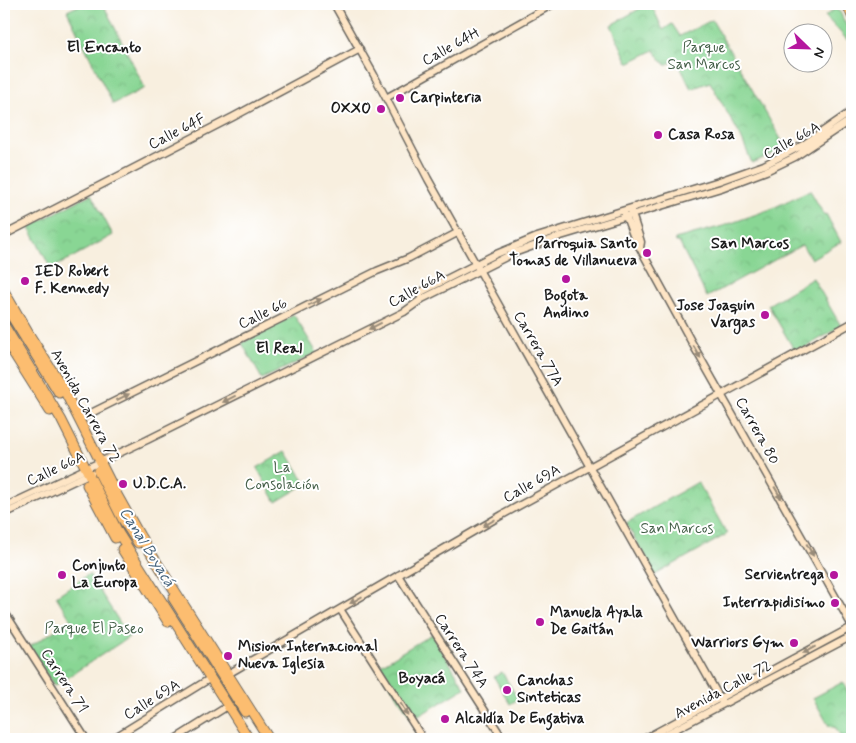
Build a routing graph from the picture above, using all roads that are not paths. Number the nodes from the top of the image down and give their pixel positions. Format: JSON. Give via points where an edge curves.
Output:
{"nodes":[{"id":1,"x":334,"y":4,"type":"edge"},
{"id":2,"x":553,"y":4,"type":"edge"},
{"id":3,"x":846,"y":4,"type":"edge"},
{"id":4,"x":852,"y":17,"type":"edge"},
{"id":5,"x":360,"y":49,"type":"junction"},
{"id":6,"x":386,"y":98,"type":"junction"},
{"id":7,"x":852,"y":111,"type":"edge"},
{"id":8,"x":852,"y":119,"type":"edge"},
{"id":9,"x":628,"y":212,"type":"junction"},
{"id":10,"x":458,"y":232,"type":"junction"},
{"id":11,"x":4,"y":235,"type":"edge"},
{"id":12,"x":477,"y":267,"type":"junction"},
{"id":13,"x":6,"y":300,"type":"edge"},
{"id":14,"x":852,"y":323,"type":"edge"},
{"id":15,"x":4,"y":325,"type":"edge"},
{"id":16,"x":19,"y":330,"type":"junction"},
{"id":17,"x":30,"y":336,"type":"junction"},
{"id":18,"x":4,"y":337,"type":"edge"},
{"id":19,"x":722,"y":395,"type":"junction"},
{"id":20,"x":79,"y":419,"type":"junction"},
{"id":21,"x":590,"y":467,"type":"junction"},
{"id":22,"x":92,"y":470,"type":"junction"},
{"id":23,"x":4,"y":507,"type":"edge"},
{"id":24,"x":4,"y":514,"type":"edge"},
{"id":25,"x":398,"y":575,"type":"junction"},
{"id":26,"x":152,"y":585,"type":"junction"},
{"id":27,"x":152,"y":596,"type":"junction"},
{"id":28,"x":340,"y":609,"type":"junction"},
{"id":29,"x":4,"y":611,"type":"edge"},
{"id":30,"x":852,"y":626,"type":"edge"},
{"id":31,"x":852,"y":636,"type":"edge"},
{"id":32,"x":228,"y":674,"type":"junction"},
{"id":33,"x":206,"y":681,"type":"junction"},
{"id":34,"x":235,"y":696,"type":"junction"},
{"id":35,"x":722,"y":701,"type":"junction"},
{"id":36,"x":248,"y":706,"type":"junction"},
{"id":37,"x":223,"y":709,"type":"junction"},
{"id":38,"x":234,"y":715,"type":"junction"},
{"id":39,"x":649,"y":738,"type":"edge"},
{"id":40,"x":86,"y":739,"type":"edge"},
{"id":41,"x":112,"y":739,"type":"edge"},
{"id":42,"x":175,"y":739,"type":"edge"},
{"id":43,"x":242,"y":739,"type":"edge"},
{"id":44,"x":249,"y":739,"type":"edge"},
{"id":45,"x":263,"y":739,"type":"edge"},
{"id":46,"x":269,"y":739,"type":"edge"},
{"id":47,"x":423,"y":739,"type":"edge"},
{"id":48,"x":504,"y":739,"type":"edge"},
{"id":49,"x":658,"y":739,"type":"edge"}],
"edges":[{"from":1,"to":5,"type":"street","name":"Carrera 77A"},
{"from":2,"to":6,"type":"street","name":"Calle 64H"},
{"from":3,"to":4,"type":"main road"},
{"from":5,"to":6,"type":"street","name":"Carrera 77A"},
{"from":5,"to":11,"type":"street","name":"Calle 64F"},
{"from":6,"to":10,"type":"street","name":"Carrera 77A"},
{"from":7,"to":9,"type":"street","name":"Calle 66A","via":[[803,145],[764,165]]},
{"from":8,"to":9,"type":"street","name":"Calle 66A","via":[[795,158],[766,171],[721,188]]},
{"from":9,"to":12,"type":"street","name":"Calle 66A"},
{"from":9,"to":19,"type":"street","name":"Carrera 80","one_way":true,"via":[[641,242],[640,248]]},
{"from":10,"to":12,"type":"street","name":"Carrera 77A"},
{"from":20,"to":10,"type":"street","name":"Calle 66","one_way":true},
{"from":12,"to":21,"type":"street","name":"Carrera 77A"},
{"from":12,"to":22,"type":"street","name":"Calle 66A","one_way":true,"via":[[421,296],[404,312]]},
{"from":13,"to":16,"type":"highway","name":"Avenida Carrera 72"},
{"from":13,"to":17,"type":"highway","name":"Avenida Carrera 72"},
{"from":14,"to":19,"type":"street","name":"Calle 69A"},
{"from":15,"to":22,"type":"highway","name":"Avenida Carrera 72"},
{"from":16,"to":17,"type":"highway"},
{"from":16,"to":22,"type":"highway","name":"Avenida Carrera 72","via":[[60,394]]},
{"from":17,"to":20,"type":"highway","name":"Avenida Carrera 72"},
{"from":18,"to":22,"type":"highway","name":"Avenida Carrera 72"},
{"from":19,"to":21,"type":"street","name":"Calle 69A"},
{"from":19,"to":30,"type":"street","name":"Carrera 80","one_way":true},
{"from":20,"to":22,"type":"highway","name":"Avenida Carrera 72"},
{"from":21,"to":25,"type":"street","name":"Calle 69A","one_way":true},
{"from":21,"to":35,"type":"street","name":"Carrera 77A"},
{"from":22,"to":23,"type":"street","name":"Calle 66A"},
{"from":22,"to":24,"type":"street","name":"Calle 66A"},
{"from":22,"to":26,"type":"highway","name":"Avenida Carrera 72","via":[[112,522]]},
{"from":22,"to":27,"type":"highway","name":"Avenida Carrera 72","via":[[108,527]]},
{"from":22,"to":32,"type":"highway","name":"Avenida Carrera 72","via":[[140,536]]},
{"from":22,"to":34,"type":"highway","name":"Avenida Carrera 72"},
{"from":25,"to":28,"type":"street","name":"Calle 69A","one_way":true},
{"from":25,"to":48,"type":"street","name":"Carrera 74A"},
{"from":26,"to":27,"type":"highway"},
{"from":26,"to":38,"type":"highway","name":"Avenida Carrera 72"},
{"from":27,"to":33,"type":"highway","name":"Avenida Carrera 72"},
{"from":28,"to":32,"type":"street","name":"Calle 69A"},
{"from":28,"to":47,"type":"street","one_way":true},
{"from":29,"to":40,"type":"street","name":"Carrera 71"},
{"from":30,"to":35,"type":"street","name":"Avenida Calle 72","one_way":true},
{"from":31,"to":35,"type":"street","name":"Avenida Calle 72"},
{"from":32,"to":36,"type":"highway","name":"Avenida Carrera 72"},
{"from":33,"to":37,"type":"highway","name":"Avenida Carrera 72"},
{"from":33,"to":41,"type":"street","name":"Calle 69A"},
{"from":34,"to":36,"type":"highway"},
{"from":34,"to":45,"type":"highway","name":"Avenida Carrera 72"},
{"from":35,"to":39,"type":"street","name":"Avenida Calle 72"},
{"from":35,"to":49,"type":"street","name":"Avenida Calle 72"},
{"from":36,"to":46,"type":"highway","name":"Avenida Carrera 72"},
{"from":37,"to":38,"type":"highway"},
{"from":37,"to":42,"type":"street"},
{"from":37,"to":43,"type":"highway","name":"Avenida Carrera 72"},
{"from":38,"to":44,"type":"highway","name":"Avenida Carrera 72"}]}
